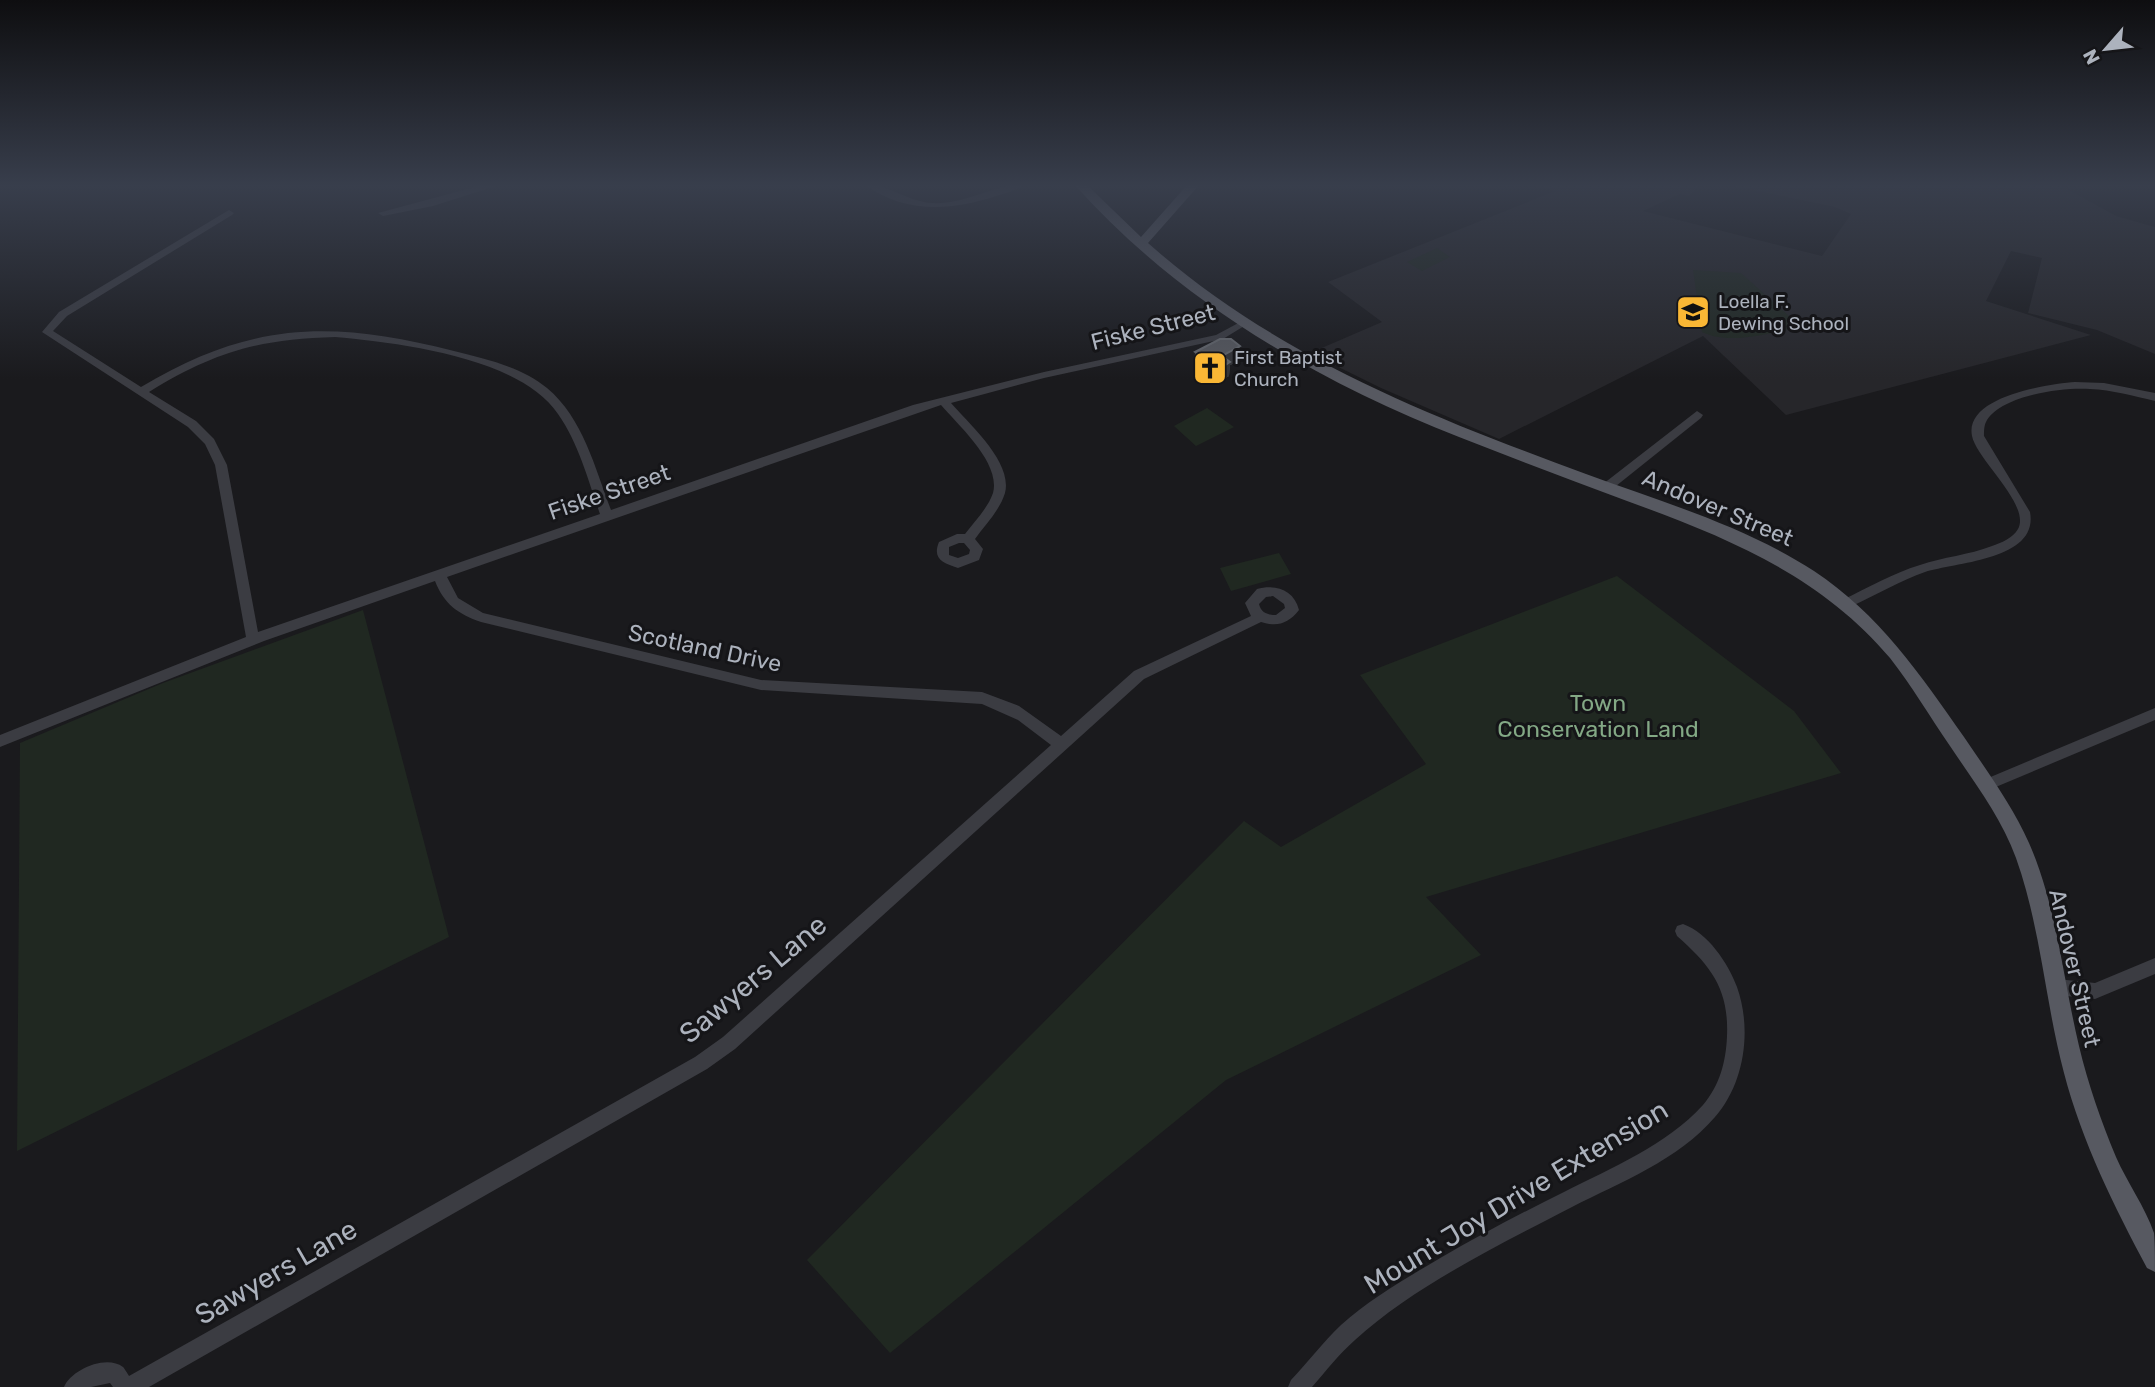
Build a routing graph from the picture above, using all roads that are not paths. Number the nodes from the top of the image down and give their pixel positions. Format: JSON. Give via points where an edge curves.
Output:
{"nodes":[{"id":1,"x":170,"y":249,"type":"edge"},
{"id":2,"x":1147,"y":249,"type":"edge"},
{"id":3,"x":1244,"y":323,"type":"junction"},
{"id":4,"x":142,"y":391,"type":"junction"},
{"id":5,"x":2155,"y":397,"type":"edge"},
{"id":6,"x":943,"y":401,"type":"junction"},
{"id":7,"x":1697,"y":415,"type":"dead end"},
{"id":8,"x":1608,"y":487,"type":"junction"},
{"id":9,"x":607,"y":515,"type":"junction"},
{"id":10,"x":968,"y":539,"type":"dead end"},
{"id":11,"x":439,"y":573,"type":"junction"},
{"id":12,"x":1847,"y":603,"type":"junction"},
{"id":13,"x":1260,"y":617,"type":"dead end"},
{"id":14,"x":253,"y":639,"type":"junction"},
{"id":15,"x":2155,"y":714,"type":"edge"},
{"id":16,"x":0,"y":741,"type":"edge"},
{"id":17,"x":1059,"y":743,"type":"junction"},
{"id":18,"x":1986,"y":785,"type":"junction"},
{"id":19,"x":1683,"y":932,"type":"dead end"},
{"id":20,"x":2155,"y":966,"type":"edge"},
{"id":21,"x":2057,"y":987,"type":"junction"},
{"id":22,"x":2155,"y":1260,"type":"edge"},
{"id":23,"x":74,"y":1387,"type":"edge"},
{"id":24,"x":127,"y":1387,"type":"edge"},
{"id":25,"x":1298,"y":1387,"type":"edge"}],
"edges":[{"from":1,"to":4,"type":"street","via":[[63,314],[47,329]]},
{"from":2,"to":3,"type":"main road","name":"Andover Street"},
{"from":3,"to":6,"type":"street","name":"Fiske Street","via":[[1219,337]]},
{"from":3,"to":8,"type":"main road","name":"Andover Street","via":[[1327,373],[1406,410]]},
{"from":4,"to":9,"type":"street","via":[[195,360],[285,335],[362,333],[443,351],[525,378],[552,398],[577,440]]},
{"from":4,"to":14,"type":"street","via":[[192,424],[221,465]]},
{"from":5,"to":12,"type":"street","via":[[2086,384],[2043,389],[1994,405],[1980,419],[1978,434],[2023,509],[2024,532],[2003,547],[1923,568]]},
{"from":6,"to":9,"type":"street","name":"Fiske Street"},
{"from":6,"to":10,"type":"street","via":[[999,472],[996,499]]},
{"from":7,"to":8,"type":"street"},
{"from":8,"to":12,"type":"main road","name":"Andover Street","via":[[1774,553]]},
{"from":9,"to":11,"type":"street","name":"Fiske Street"},
{"from":11,"to":14,"type":"street","name":"Fiske Street"},
{"from":11,"to":17,"type":"street","name":"Scotland Drive","via":[[450,601],[481,617],[761,685],[982,698],[1006,704]]},
{"from":12,"to":18,"type":"main road","name":"Andover Street","via":[[1897,655]]},
{"from":13,"to":17,"type":"street","name":"Sawyers Lane","via":[[1139,675]]},
{"from":14,"to":16,"type":"street","name":"Fiske Street"},
{"from":15,"to":18,"type":"street"},
{"from":17,"to":24,"type":"street","name":"Sawyers Lane","via":[[729,1043]]},
{"from":18,"to":21,"type":"main road","name":"Andover Street","via":[[2025,856]]},
{"from":19,"to":25,"type":"street","name":"Mount Joy Drive Extension","via":[[1714,961],[1725,977],[1734,1006],[1736,1042],[1729,1078],[1710,1110],[1677,1139],[1484,1244],[1366,1319]]},
{"from":20,"to":21,"type":"street","via":[[2095,991]]},
{"from":21,"to":22,"type":"main road","name":"Andover Street","via":[[2075,1073],[2107,1165]]},
{"from":23,"to":24,"type":"street","name":"Sawyers Lane","via":[[106,1372],[116,1374]]}]}
